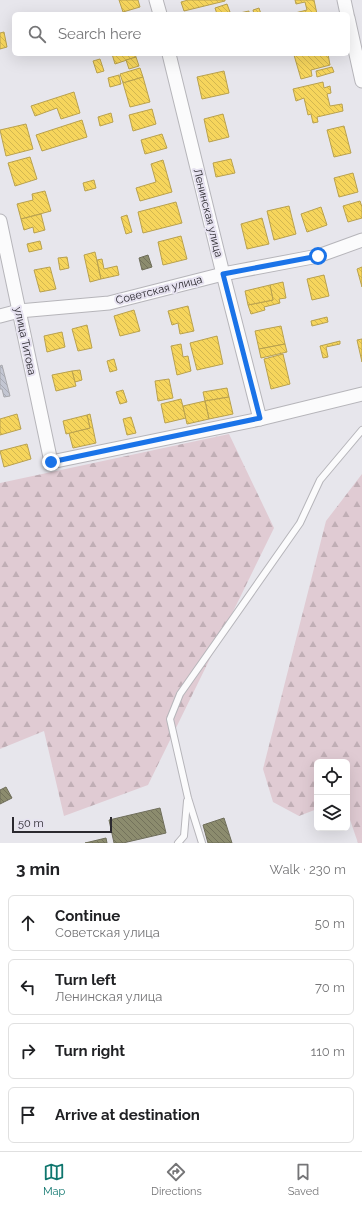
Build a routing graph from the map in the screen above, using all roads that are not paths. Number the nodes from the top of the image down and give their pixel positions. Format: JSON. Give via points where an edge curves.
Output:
{"nodes":[{"id":1,"x":156,"y":0,"type":"edge"},
{"id":2,"x":344,"y":0,"type":"edge"},
{"id":3,"x":159,"y":12,"type":"edge"},
{"id":4,"x":347,"y":12,"type":"edge"},
{"id":5,"x":350,"y":27,"type":"edge"},
{"id":6,"x":169,"y":56,"type":"edge"},
{"id":7,"x":362,"y":81,"type":"edge"},
{"id":8,"x":0,"y":220,"type":"edge"},
{"id":9,"x":362,"y":240,"type":"edge"},
{"id":10,"x":223,"y":274,"type":"junction"},
{"id":11,"x":19,"y":311,"type":"junction"},
{"id":12,"x":0,"y":316,"type":"edge"},
{"id":13,"x":362,"y":394,"type":"edge"},
{"id":14,"x":260,"y":418,"type":"junction"},
{"id":15,"x":362,"y":430,"type":"edge"},
{"id":16,"x":188,"y":798,"type":"junction"},
{"id":17,"x":178,"y":843,"type":"edge"},
{"id":18,"x":202,"y":843,"type":"edge"}],
"edges":[{"from":1,"to":3,"type":"street"},
{"from":2,"to":4,"type":"street"},
{"from":5,"to":7,"type":"street"},
{"from":6,"to":10,"type":"street","name":"Ленинская улица"},
{"from":8,"to":11,"type":"street","name":"улица Титова"},
{"from":9,"to":10,"type":"street","name":"Советская улица","via":[[318,256]]},
{"from":10,"to":11,"type":"street","name":"Советская улица","via":[[109,303]]},
{"from":10,"to":14,"type":"street","name":"Ленинская улица"},
{"from":11,"to":12,"type":"street","name":"Советская улица"},
{"from":11,"to":14,"type":"street","name":"улица Титова","via":[[51,462]]},
{"from":13,"to":14,"type":"street"},
{"from":15,"to":16,"type":"lane","via":[[320,480],[300,523],[180,694],[170,719]]},
{"from":16,"to":17,"type":"lane","via":[[184,836]]},
{"from":16,"to":18,"type":"lane"}]}
